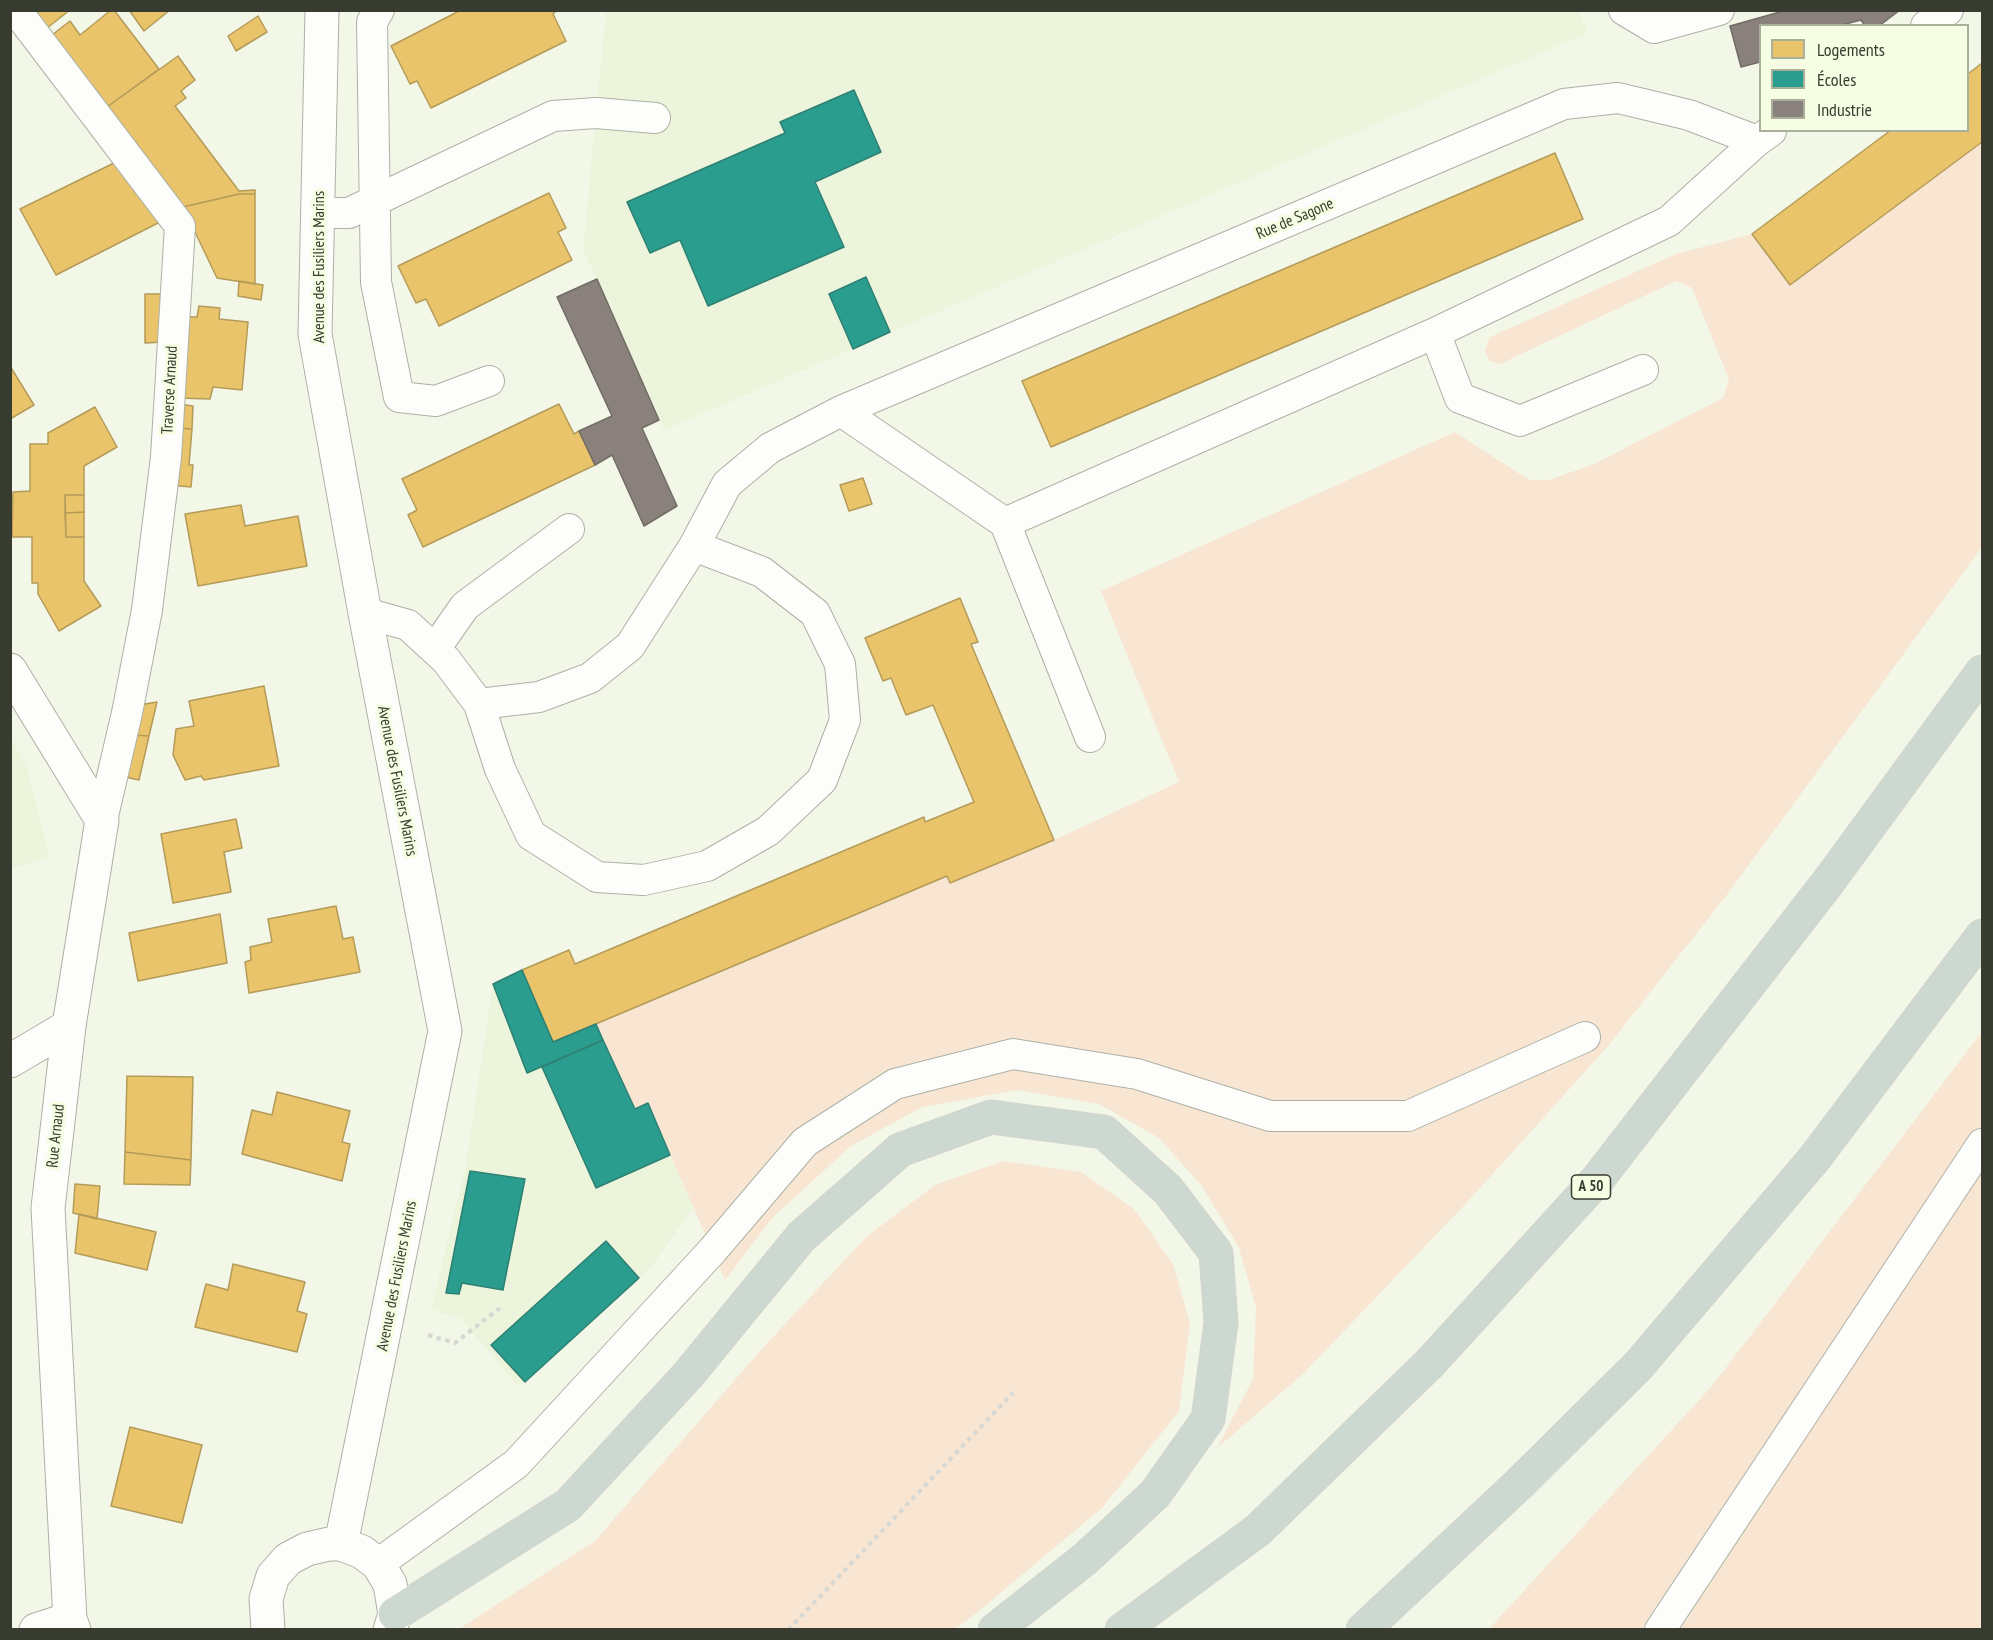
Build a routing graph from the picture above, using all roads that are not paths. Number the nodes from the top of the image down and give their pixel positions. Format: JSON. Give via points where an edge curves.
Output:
{"nodes":[{"id":1,"x":16,"y":10,"type":"edge"},
{"id":2,"x":322,"y":10,"type":"edge"},
{"id":3,"x":379,"y":10,"type":"edge"},
{"id":4,"x":1624,"y":10,"type":"edge"},
{"id":5,"x":1719,"y":10,"type":"edge"},
{"id":6,"x":1948,"y":10,"type":"edge"},
{"id":7,"x":1929,"y":24,"type":"edge"},
{"id":8,"x":655,"y":118,"type":"dead end"},
{"id":9,"x":1765,"y":136,"type":"edge"},
{"id":10,"x":374,"y":200,"type":"junction"},
{"id":11,"x":319,"y":213,"type":"junction"},
{"id":12,"x":1435,"y":333,"type":"junction"},
{"id":13,"x":1643,"y":370,"type":"dead end"},
{"id":14,"x":489,"y":381,"type":"dead end"},
{"id":15,"x":841,"y":411,"type":"junction"},
{"id":16,"x":1005,"y":524,"type":"junction"},
{"id":17,"x":569,"y":529,"type":"dead end"},
{"id":18,"x":694,"y":546,"type":"junction"},
{"id":19,"x":365,"y":613,"type":"junction"},
{"id":20,"x":435,"y":649,"type":"junction"},
{"id":21,"x":10,"y":670,"type":"edge"},
{"id":22,"x":1983,"y":672,"type":"edge"},
{"id":23,"x":479,"y":704,"type":"junction"},
{"id":24,"x":1090,"y":737,"type":"dead end"},
{"id":25,"x":102,"y":820,"type":"junction"},
{"id":26,"x":1983,"y":936,"type":"edge"},
{"id":27,"x":69,"y":1026,"type":"junction"},
{"id":28,"x":1585,"y":1037,"type":"dead end"},
{"id":29,"x":10,"y":1061,"type":"edge"},
{"id":30,"x":1983,"y":1144,"type":"edge"},
{"id":31,"x":341,"y":1544,"type":"junction"},
{"id":32,"x":378,"y":1564,"type":"junction"},
{"id":33,"x":392,"y":1622,"type":"edge"},
{"id":34,"x":72,"y":1624,"type":"edge"},
{"id":35,"x":36,"y":1629,"type":"edge"},
{"id":36,"x":268,"y":1629,"type":"edge"},
{"id":37,"x":995,"y":1629,"type":"edge"},
{"id":38,"x":1122,"y":1629,"type":"edge"},
{"id":39,"x":1363,"y":1629,"type":"edge"},
{"id":40,"x":1660,"y":1629,"type":"edge"}],
"edges":[{"from":1,"to":25,"type":"lane","name":"Traverse Arnaud","via":[[180,226],[166,457],[147,610],[128,713]]},
{"from":2,"to":11,"type":"street","name":"Avenue des Fusiliers Marins"},
{"from":3,"to":10,"type":"lane","via":[[372,22]]},
{"from":4,"to":5,"type":"lane","via":[[1654,28]]},
{"from":6,"to":7,"type":"lane"},
{"from":8,"to":10,"type":"lane","via":[[596,113],[553,116]]},
{"from":9,"to":12,"type":"lane","via":[[1669,221]]},
{"from":9,"to":15,"type":"lane","name":"Rue de Sagone","via":[[1618,98],[1564,105]]},
{"from":10,"to":11,"type":"lane","via":[[349,213]]},
{"from":10,"to":14,"type":"lane","via":[[376,282],[399,397],[436,401]]},
{"from":11,"to":19,"type":"street","name":"Avenue des Fusiliers Marins","via":[[315,334]]},
{"from":12,"to":13,"type":"lane","via":[[1460,399],[1520,421]]},
{"from":12,"to":16,"type":"lane"},
{"from":15,"to":16,"type":"lane"},
{"from":15,"to":18,"type":"lane","name":"Rue de Sagone","via":[[770,448],[728,484]]},
{"from":16,"to":24,"type":"lane"},
{"from":17,"to":20,"type":"lane","via":[[465,606]]},
{"from":18,"to":23,"type":"lane","name":"Rue de Sagone","via":[[630,646],[590,678],[539,697]]},
{"from":18,"to":23,"type":"lane","via":[[762,572],[815,613],[840,664],[845,720],[822,780],[768,831],[707,867],[644,880],[597,877],[531,834],[500,769]]},
{"from":19,"to":20,"type":"lane","via":[[408,625]]},
{"from":19,"to":31,"type":"street","name":"Avenue des Fusiliers Marins","via":[[445,1031]]},
{"from":20,"to":23,"type":"lane"},
{"from":21,"to":25,"type":"street"},
{"from":22,"to":38,"type":"highway","number":"A 50","via":[[1821,890],[1589,1189],[1430,1363],[1258,1530]]},
{"from":25,"to":27,"type":"street","name":"Rue Arnaud"},
{"from":26,"to":39,"type":"highway","via":[[1814,1159],[1638,1366],[1520,1484]]},
{"from":27,"to":29,"type":"street"},
{"from":27,"to":34,"type":"street","name":"Rue Arnaud","via":[[48,1208]]},
{"from":28,"to":32,"type":"lane","via":[[1407,1116],[1270,1116],[1137,1074],[1013,1054],[895,1084],[805,1142],[712,1251],[516,1464]]},
{"from":30,"to":40,"type":"lane"},
{"from":31,"to":32,"type":"street"},
{"from":31,"to":36,"type":"street","via":[[306,1549],[288,1559],[273,1576],[266,1599]]},
{"from":32,"to":33,"type":"street","via":[[390,1584]]},
{"from":33,"to":37,"type":"highway","via":[[568,1505],[688,1375],[801,1237],[900,1150],[991,1117],[1104,1132],[1168,1190],[1216,1253],[1221,1323],[1208,1419],[1155,1494],[1085,1559]]},
{"from":34,"to":35,"type":"street"}]}
